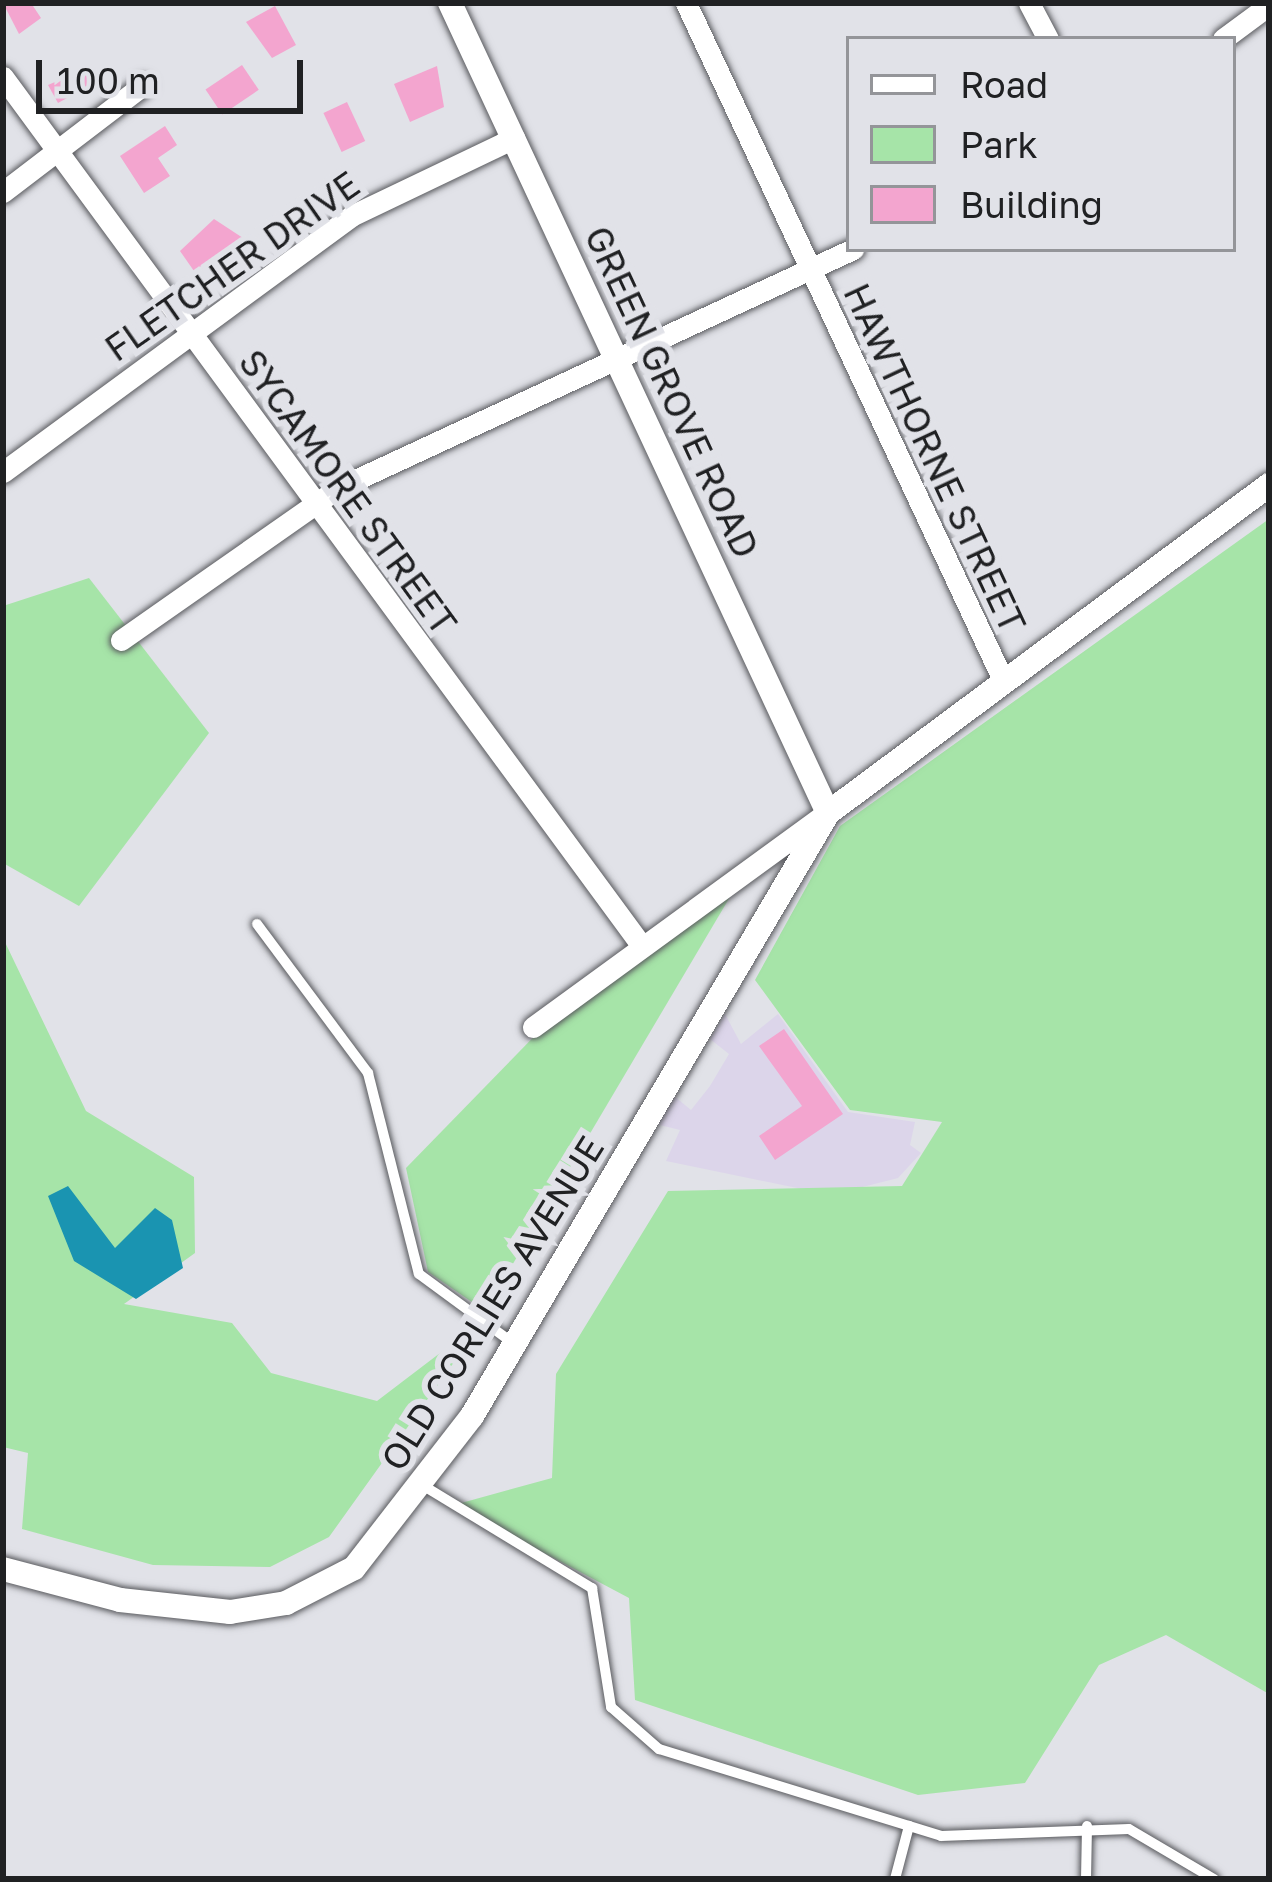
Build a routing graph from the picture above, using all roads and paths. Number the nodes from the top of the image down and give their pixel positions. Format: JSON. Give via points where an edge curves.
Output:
{"nodes":[{"id":1,"x":450,"y":3,"type":"edge"},
{"id":2,"x":686,"y":3,"type":"edge"},
{"id":3,"x":1029,"y":3,"type":"edge"},
{"id":4,"x":1269,"y":5,"type":"edge"},
{"id":5,"x":1046,"y":36,"type":"edge"},
{"id":6,"x":1227,"y":36,"type":"edge"},
{"id":7,"x":3,"y":77,"type":"edge"},
{"id":8,"x":143,"y":85,"type":"dead end"},
{"id":9,"x":514,"y":138,"type":"junction"},
{"id":10,"x":56,"y":151,"type":"junction"},
{"id":11,"x":3,"y":192,"type":"edge"},
{"id":12,"x":847,"y":252,"type":"edge"},
{"id":13,"x":810,"y":269,"type":"junction"},
{"id":14,"x":191,"y":334,"type":"junction"},
{"id":15,"x":616,"y":358,"type":"junction"},
{"id":16,"x":3,"y":472,"type":"edge"},
{"id":17,"x":1269,"y":485,"type":"edge"},
{"id":18,"x":314,"y":502,"type":"junction"},
{"id":19,"x":121,"y":640,"type":"dead end"},
{"id":20,"x":1003,"y":680,"type":"junction"},
{"id":21,"x":827,"y":813,"type":"junction"},
{"id":22,"x":256,"y":925,"type":"dead end"},
{"id":23,"x":641,"y":945,"type":"junction"},
{"id":24,"x":533,"y":1027,"type":"dead end"},
{"id":25,"x":516,"y":1344,"type":"junction"},
{"id":26,"x":424,"y":1486,"type":"junction"},
{"id":27,"x":3,"y":1569,"type":"edge"},
{"id":28,"x":909,"y":1826,"type":"junction"},
{"id":29,"x":1087,"y":1826,"type":"junction"},
{"id":30,"x":895,"y":1879,"type":"edge"},
{"id":31,"x":1086,"y":1879,"type":"edge"},
{"id":32,"x":1214,"y":1879,"type":"edge"}],
"edges":[{"from":1,"to":9,"type":"street","name":"GREEN GROVE ROAD"},
{"from":2,"to":13,"type":"street","name":"HAWTHORNE STREET"},
{"from":3,"to":5,"type":"street"},
{"from":4,"to":6,"type":"street"},
{"from":7,"to":10,"type":"street","name":"SYCAMORE STREET"},
{"from":8,"to":10,"type":"street"},
{"from":9,"to":14,"type":"street","name":"FLETCHER DRIVE","via":[[351,216]]},
{"from":9,"to":15,"type":"street","name":"GREEN GROVE ROAD"},
{"from":10,"to":11,"type":"street"},
{"from":10,"to":14,"type":"street","name":"SYCAMORE STREET"},
{"from":12,"to":13,"type":"street"},
{"from":13,"to":15,"type":"street"},
{"from":13,"to":20,"type":"street","name":"HAWTHORNE STREET"},
{"from":14,"to":16,"type":"street","name":"FLETCHER DRIVE"},
{"from":14,"to":18,"type":"street","name":"SYCAMORE STREET"},
{"from":15,"to":18,"type":"street"},
{"from":15,"to":21,"type":"street","name":"GREEN GROVE ROAD"},
{"from":17,"to":20,"type":"street","name":"OLD CORLIES AVENUE"},
{"from":18,"to":19,"type":"street"},
{"from":18,"to":23,"type":"street","name":"SYCAMORE STREET"},
{"from":20,"to":21,"type":"street","name":"OLD CORLIES AVENUE"},
{"from":21,"to":23,"type":"street","name":"OLD CORLIES AVENUE"},
{"from":21,"to":25,"type":"street","name":"OLD CORLIES AVENUE"},
{"from":22,"to":25,"type":"lane","via":[[368,1073],[419,1274]]},
{"from":23,"to":24,"type":"street","name":"OLD CORLIES AVENUE"},
{"from":25,"to":26,"type":"street","name":"OLD CORLIES AVENUE"},
{"from":26,"to":27,"type":"street","name":"OLD CORLIES AVENUE","via":[[342,1577],[268,1608],[182,1610]]},
{"from":26,"to":28,"type":"lane","via":[[592,1588],[611,1707],[658,1749]]},
{"from":28,"to":29,"type":"lane","via":[[941,1836]]},
{"from":28,"to":30,"type":"lane"},
{"from":29,"to":31,"type":"lane"},
{"from":29,"to":32,"type":"lane","via":[[1129,1829]]}]}
